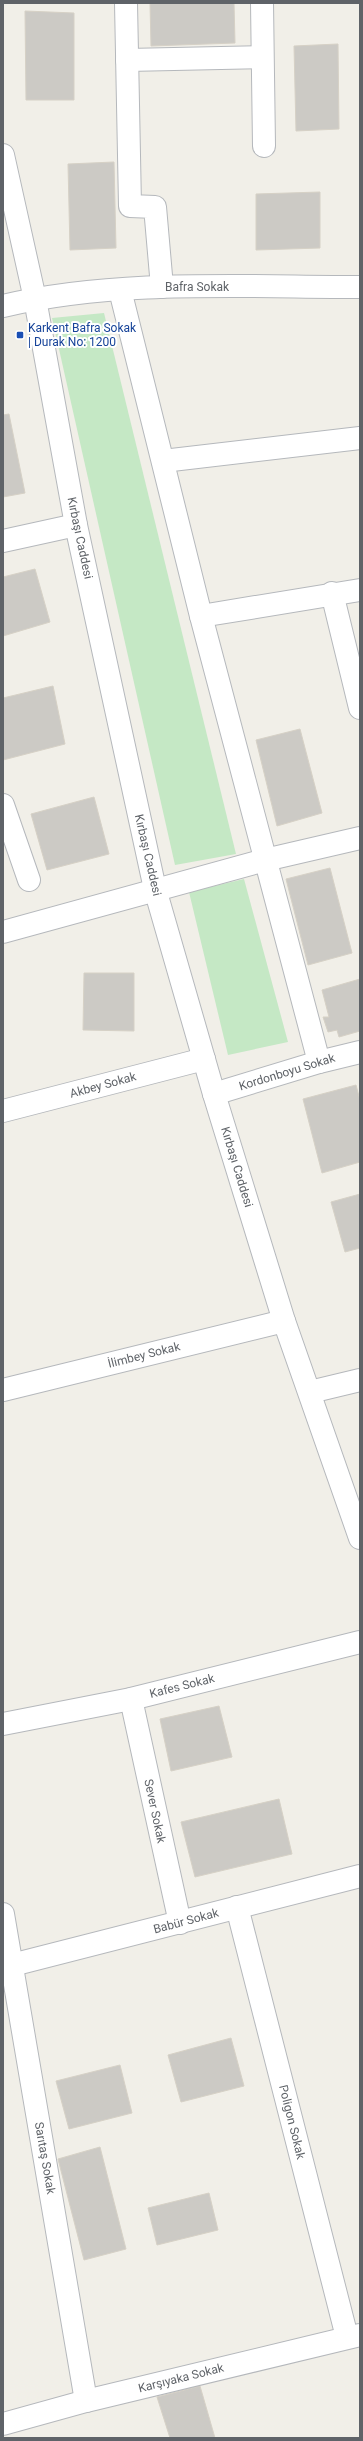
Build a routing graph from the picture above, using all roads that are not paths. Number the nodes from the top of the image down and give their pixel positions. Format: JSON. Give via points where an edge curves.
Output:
{"nodes":[{"id":1,"x":126,"y":3,"type":"edge"},
{"id":2,"x":262,"y":3,"type":"edge"},
{"id":3,"x":262,"y":57,"type":"junction"},
{"id":4,"x":127,"y":60,"type":"junction"},
{"id":5,"x":264,"y":146,"type":"dead end"},
{"id":6,"x":4,"y":162,"type":"edge"},
{"id":7,"x":162,"y":287,"type":"junction"},
{"id":8,"x":360,"y":287,"type":"edge"},
{"id":9,"x":120,"y":290,"type":"junction"},
{"id":10,"x":35,"y":299,"type":"junction"},
{"id":11,"x":3,"y":306,"type":"edge"},
{"id":12,"x":360,"y":438,"type":"edge"},
{"id":13,"x":163,"y":461,"type":"junction"},
{"id":14,"x":76,"y":525,"type":"junction"},
{"id":15,"x":3,"y":541,"type":"edge"},
{"id":16,"x":360,"y":590,"type":"edge"},
{"id":17,"x":332,"y":593,"type":"junction"},
{"id":18,"x":201,"y":616,"type":"junction"},
{"id":19,"x":354,"y":657,"type":"edge"},
{"id":20,"x":360,"y":708,"type":"edge"},
{"id":21,"x":3,"y":805,"type":"edge"},
{"id":22,"x":360,"y":838,"type":"edge"},
{"id":23,"x":265,"y":860,"type":"junction"},
{"id":24,"x":29,"y":880,"type":"dead end"},
{"id":25,"x":155,"y":889,"type":"junction"},
{"id":26,"x":3,"y":932,"type":"edge"},
{"id":27,"x":360,"y":1052,"type":"edge"},
{"id":28,"x":204,"y":1059,"type":"junction"},
{"id":29,"x":318,"y":1062,"type":"junction"},
{"id":30,"x":214,"y":1094,"type":"junction"},
{"id":31,"x":3,"y":1111,"type":"edge"},
{"id":32,"x":284,"y":1321,"type":"junction"},
{"id":33,"x":360,"y":1380,"type":"edge"},
{"id":34,"x":3,"y":1390,"type":"edge"},
{"id":35,"x":310,"y":1392,"type":"junction"},
{"id":36,"x":360,"y":1538,"type":"edge"},
{"id":37,"x":360,"y":1642,"type":"edge"},
{"id":38,"x":131,"y":1698,"type":"junction"},
{"id":39,"x":3,"y":1724,"type":"edge"},
{"id":40,"x":360,"y":1876,"type":"edge"},
{"id":41,"x":237,"y":1908,"type":"junction"},
{"id":42,"x":3,"y":1914,"type":"edge"},
{"id":43,"x":180,"y":1923,"type":"junction"},
{"id":44,"x":12,"y":1965,"type":"junction"},
{"id":45,"x":353,"y":2336,"type":"edge"},
{"id":46,"x":86,"y":2401,"type":"junction"},
{"id":47,"x":3,"y":2424,"type":"edge"}],
"edges":[{"from":1,"to":4,"type":"street"},
{"from":2,"to":3,"type":"street"},
{"from":3,"to":4,"type":"street"},
{"from":3,"to":5,"type":"street"},
{"from":4,"to":7,"type":"street","via":[[130,206],[155,207]]},
{"from":6,"to":10,"type":"street","name":"Kırbaşı Caddesi"},
{"from":7,"to":8,"type":"street","name":"Bafra Sokak"},
{"from":7,"to":9,"type":"street","name":"Bafra Sokak"},
{"from":9,"to":10,"type":"street","name":"Bafra Sokak"},
{"from":9,"to":13,"type":"street"},
{"from":10,"to":11,"type":"street","name":"Bafra Sokak"},
{"from":10,"to":14,"type":"street","name":"Kırbaşı Caddesi"},
{"from":12,"to":13,"type":"street"},
{"from":13,"to":18,"type":"street"},
{"from":14,"to":15,"type":"street"},
{"from":14,"to":25,"type":"street","name":"Kırbaşı Caddesi"},
{"from":16,"to":17,"type":"street"},
{"from":17,"to":18,"type":"street"},
{"from":17,"to":19,"type":"street"},
{"from":18,"to":23,"type":"street"},
{"from":19,"to":20,"type":"street"},
{"from":21,"to":24,"type":"street"},
{"from":22,"to":23,"type":"street"},
{"from":23,"to":25,"type":"street"},
{"from":23,"to":29,"type":"street"},
{"from":25,"to":26,"type":"street"},
{"from":25,"to":28,"type":"street","name":"Kırbaşı Caddesi"},
{"from":27,"to":29,"type":"street","name":"Kordonboyu Sokak"},
{"from":28,"to":30,"type":"street","name":"Kırbaşı Caddesi"},
{"from":28,"to":31,"type":"street","name":"Akbey Sokak"},
{"from":29,"to":30,"type":"street","name":"Kordonboyu Sokak"},
{"from":30,"to":32,"type":"street","name":"Kırbaşı Caddesi"},
{"from":32,"to":34,"type":"street","name":"İlimbey Sokak"},
{"from":32,"to":35,"type":"street","name":"Kırbaşı Caddesi"},
{"from":33,"to":35,"type":"street"},
{"from":35,"to":36,"type":"street","name":"Kırbaşı Caddesi"},
{"from":37,"to":38,"type":"street","name":"Kafes Sokak"},
{"from":38,"to":39,"type":"street","name":"Kafes Sokak"},
{"from":38,"to":43,"type":"street","name":"Sever Sokak"},
{"from":40,"to":41,"type":"street","name":"Babür Sokak"},
{"from":41,"to":43,"type":"street","name":"Babür Sokak"},
{"from":41,"to":45,"type":"street","name":"Poligon Sokak"},
{"from":42,"to":44,"type":"street","name":"Sarıtaş Sokak"},
{"from":43,"to":44,"type":"street","name":"Babür Sokak"},
{"from":44,"to":46,"type":"street","name":"Sarıtaş Sokak"},
{"from":45,"to":46,"type":"street","name":"Karşıyaka Sokak"},
{"from":46,"to":47,"type":"street","name":"Karşıyaka Sokak"}]}
